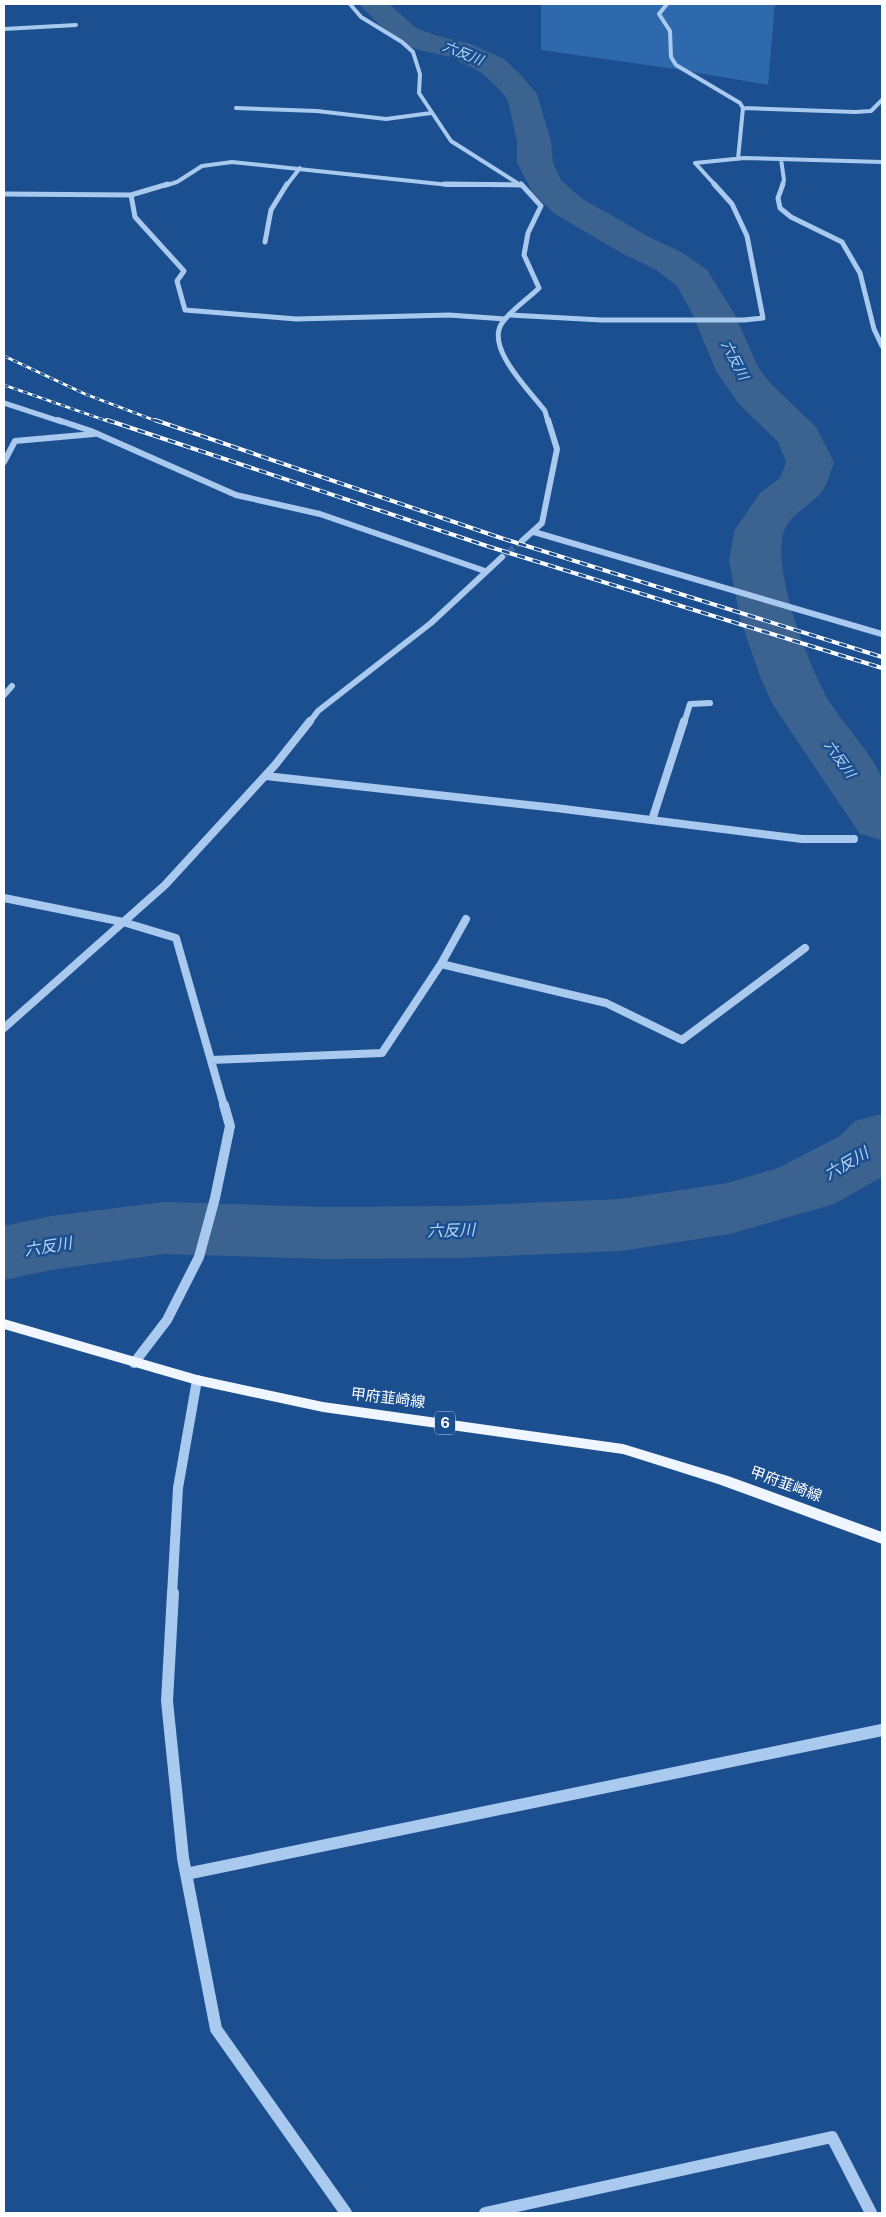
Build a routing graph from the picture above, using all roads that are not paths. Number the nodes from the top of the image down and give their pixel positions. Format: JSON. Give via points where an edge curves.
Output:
{"nodes":[{"id":1,"x":350,"y":4,"type":"edge"},
{"id":2,"x":667,"y":4,"type":"edge"},
{"id":3,"x":76,"y":25,"type":"dead end"},
{"id":4,"x":4,"y":29,"type":"edge"},
{"id":5,"x":882,"y":100,"type":"edge"},
{"id":6,"x":236,"y":108,"type":"dead end"},
{"id":7,"x":743,"y":108,"type":"junction"},
{"id":8,"x":431,"y":113,"type":"junction"},
{"id":9,"x":738,"y":159,"type":"junction"},
{"id":10,"x":781,"y":160,"type":"junction"},
{"id":11,"x":882,"y":162,"type":"edge"},
{"id":12,"x":300,"y":168,"type":"junction"},
{"id":13,"x":522,"y":185,"type":"junction"},
{"id":14,"x":4,"y":194,"type":"edge"},
{"id":15,"x":131,"y":195,"type":"junction"},
{"id":16,"x":265,"y":242,"type":"dead end"},
{"id":17,"x":510,"y":315,"type":"junction"},
{"id":18,"x":506,"y":319,"type":"junction"},
{"id":19,"x":882,"y":346,"type":"edge"},
{"id":20,"x":4,"y":403,"type":"edge"},
{"id":21,"x":96,"y":433,"type":"junction"},
{"id":22,"x":4,"y":462,"type":"edge"},
{"id":23,"x":534,"y":532,"type":"junction"},
{"id":24,"x":522,"y":541,"type":"tunnel mouth"},
{"id":25,"x":502,"y":557,"type":"tunnel mouth"},
{"id":26,"x":485,"y":571,"type":"junction"},
{"id":27,"x":882,"y":634,"type":"edge"},
{"id":28,"x":12,"y":686,"type":"dead end"},
{"id":29,"x":4,"y":696,"type":"edge"},
{"id":30,"x":710,"y":703,"type":"dead end"},
{"id":31,"x":266,"y":776,"type":"junction"},
{"id":32,"x":652,"y":820,"type":"junction"},
{"id":33,"x":854,"y":839,"type":"dead end"},
{"id":34,"x":4,"y":898,"type":"edge"},
{"id":35,"x":466,"y":919,"type":"dead end"},
{"id":36,"x":123,"y":922,"type":"junction"},
{"id":37,"x":804,"y":948,"type":"dead end"},
{"id":38,"x":441,"y":964,"type":"junction"},
{"id":39,"x":4,"y":1028,"type":"edge"},
{"id":40,"x":211,"y":1060,"type":"junction"},
{"id":41,"x":4,"y":1324,"type":"edge"},
{"id":42,"x":134,"y":1363,"type":"junction"},
{"id":43,"x":198,"y":1380,"type":"junction"},
{"id":44,"x":882,"y":1538,"type":"edge"},
{"id":45,"x":882,"y":1730,"type":"edge"},
{"id":46,"x":186,"y":1874,"type":"junction"},
{"id":47,"x":346,"y":2213,"type":"edge"},
{"id":48,"x":485,"y":2213,"type":"edge"},
{"id":49,"x":870,"y":2213,"type":"edge"}],
"edges":[{"from":1,"to":8,"type":"street","via":[[361,16],[413,52],[420,74],[419,93]]},
{"from":2,"to":7,"type":"street","via":[[659,14],[670,31],[672,57],[676,65]]},
{"from":3,"to":4,"type":"street"},
{"from":5,"to":7,"type":"street","via":[[871,111],[855,112]]},
{"from":6,"to":8,"type":"street","via":[[317,111],[386,119]]},
{"from":7,"to":9,"type":"street"},
{"from":8,"to":13,"type":"street","via":[[451,141],[461,149],[497,167]]},
{"from":9,"to":10,"type":"street"},
{"from":9,"to":17,"type":"street","via":[[695,163],[732,204],[747,236],[763,318],[601,320]]},
{"from":10,"to":11,"type":"street"},
{"from":10,"to":19,"type":"street","via":[[784,180],[778,198],[780,208],[842,242],[860,273],[874,329]]},
{"from":12,"to":13,"type":"street","via":[[449,185]]},
{"from":12,"to":15,"type":"street","via":[[251,162],[214,163],[202,166],[177,182]]},
{"from":12,"to":16,"type":"street","via":[[279,192],[266,226]]},
{"from":13,"to":17,"type":"street","via":[[541,206],[524,252],[525,261],[538,280],[538,288]]},
{"from":14,"to":15,"type":"street"},
{"from":15,"to":18,"type":"street","via":[[135,218],[184,271],[177,281],[185,310],[296,318],[448,315]]},
{"from":17,"to":18,"type":"street"},
{"from":18,"to":23,"type":"street","via":[[498,336],[501,354],[545,412],[557,449],[542,522]]},
{"from":20,"to":21,"type":"street"},
{"from":21,"to":22,"type":"street","via":[[15,441]]},
{"from":21,"to":26,"type":"street","via":[[236,495],[320,514]]},
{"from":23,"to":24,"type":"street"},
{"from":23,"to":27,"type":"street"},
{"from":25,"to":26,"type":"street"},
{"from":26,"to":31,"type":"street","via":[[431,623],[318,712]]},
{"from":28,"to":29,"type":"street"},
{"from":30,"to":32,"type":"street","via":[[690,704]]},
{"from":31,"to":32,"type":"street"},
{"from":31,"to":36,"type":"street","via":[[165,885]]},
{"from":32,"to":33,"type":"street","via":[[802,839]]},
{"from":34,"to":36,"type":"street"},
{"from":35,"to":38,"type":"street"},
{"from":36,"to":39,"type":"street"},
{"from":36,"to":40,"type":"street","via":[[176,938]]},
{"from":37,"to":38,"type":"street","via":[[682,1040],[606,1003]]},
{"from":38,"to":40,"type":"street","via":[[382,1053]]},
{"from":40,"to":42,"type":"street","via":[[230,1126],[215,1198],[199,1257],[167,1320]]},
{"from":41,"to":42,"type":"main road","name":"甲府韮崎線","number":"6"},
{"from":42,"to":43,"type":"main road","name":"甲府韮崎線","number":"6"},
{"from":43,"to":44,"type":"main road","name":"甲府韮崎線","number":"6","via":[[323,1407],[623,1449],[723,1480]]},
{"from":43,"to":46,"type":"street","via":[[178,1488],[167,1701]]},
{"from":45,"to":46,"type":"street"},
{"from":46,"to":47,"type":"street","via":[[216,2029]]},
{"from":48,"to":49,"type":"street","via":[[832,2137]]}]}
